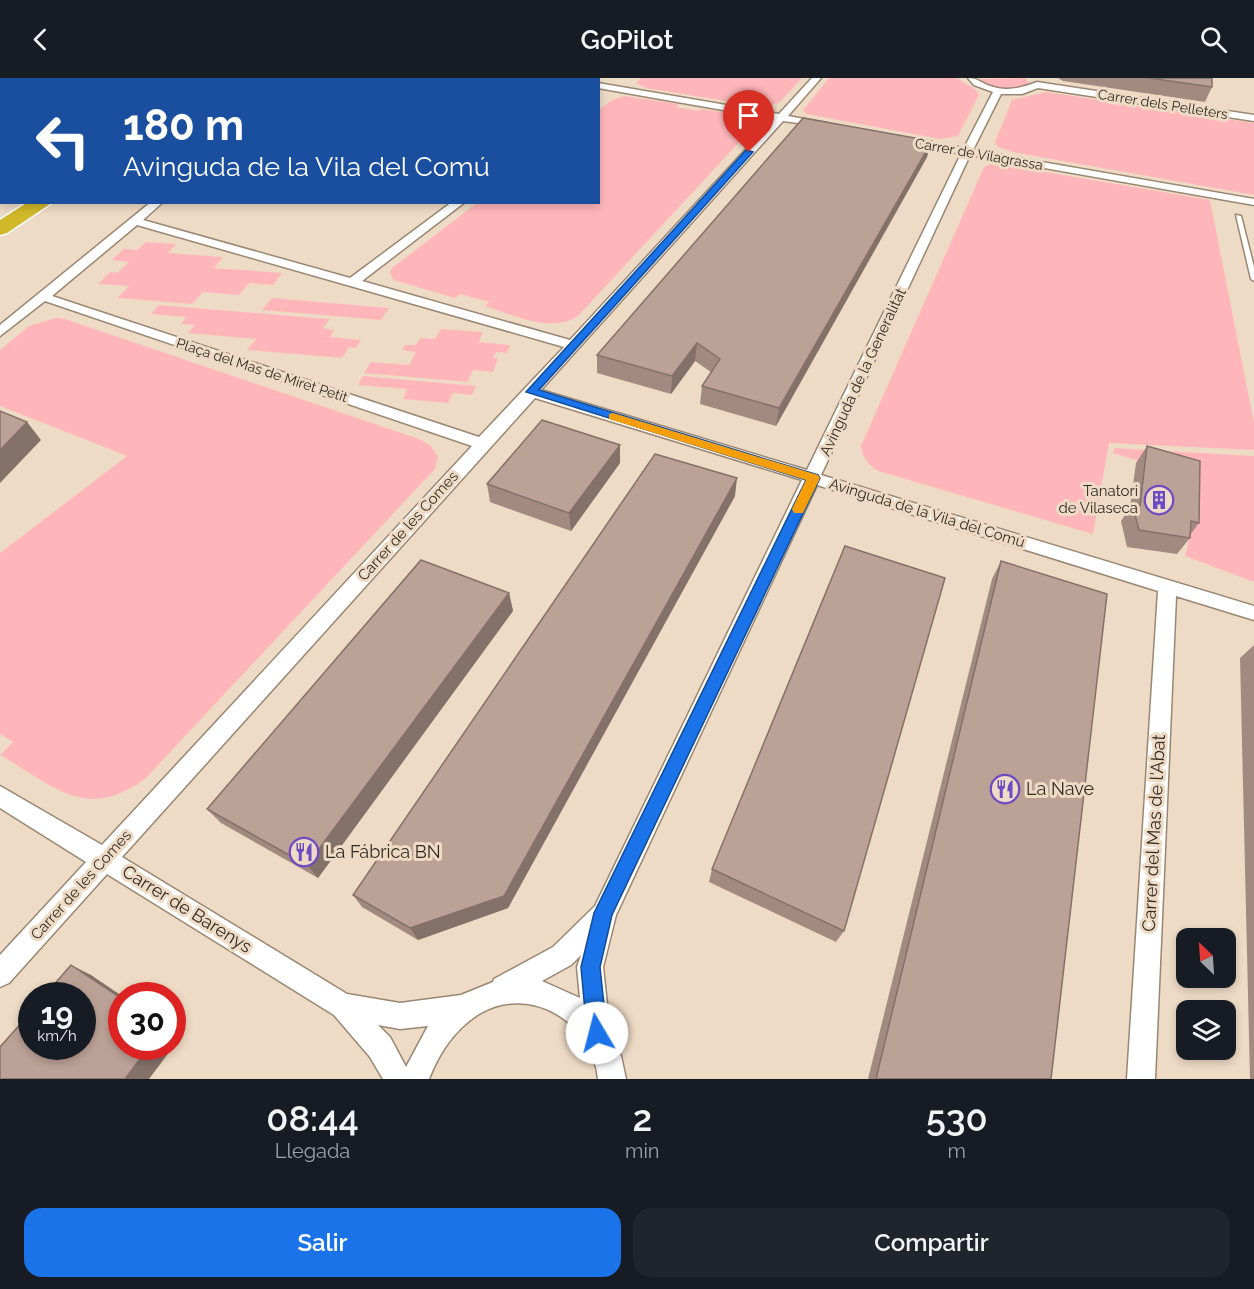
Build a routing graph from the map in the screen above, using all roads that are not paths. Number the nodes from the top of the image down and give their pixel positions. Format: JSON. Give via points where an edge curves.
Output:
{"nodes":[{"id":1,"x":626,"y":78,"type":"edge"},
{"id":2,"x":817,"y":78,"type":"edge"},
{"id":3,"x":972,"y":78,"type":"edge"},
{"id":4,"x":1035,"y":82,"type":"edge"},
{"id":5,"x":600,"y":85,"type":"edge"},
{"id":6,"x":614,"y":87,"type":"junction"},
{"id":7,"x":999,"y":90,"type":"junction"},
{"id":8,"x":600,"y":98,"type":"edge"},
{"id":9,"x":781,"y":117,"type":"junction"},
{"id":10,"x":1254,"y":118,"type":"edge"},
{"id":11,"x":839,"y":128,"type":"edge"},
{"id":12,"x":897,"y":139,"type":"edge"},
{"id":13,"x":967,"y":152,"type":"junction"},
{"id":14,"x":1254,"y":202,"type":"edge"},
{"id":15,"x":40,"y":204,"type":"edge"},
{"id":16,"x":155,"y":204,"type":"edge"},
{"id":17,"x":457,"y":204,"type":"edge"},
{"id":18,"x":1238,"y":216,"type":"dead end"},
{"id":19,"x":134,"y":221,"type":"junction"},
{"id":20,"x":0,"y":229,"type":"edge"},
{"id":21,"x":1254,"y":279,"type":"edge"},
{"id":22,"x":353,"y":282,"type":"junction"},
{"id":23,"x":41,"y":296,"type":"junction"},
{"id":24,"x":0,"y":332,"type":"edge"},
{"id":25,"x":573,"y":345,"type":"junction"},
{"id":26,"x":531,"y":392,"type":"junction"},
{"id":27,"x":483,"y":444,"type":"junction"},
{"id":28,"x":813,"y":478,"type":"junction"},
{"id":29,"x":1167,"y":586,"type":"junction"},
{"id":30,"x":1254,"y":613,"type":"edge"},
{"id":31,"x":0,"y":796,"type":"edge"},
{"id":32,"x":105,"y":859,"type":"junction"},
{"id":33,"x":604,"y":913,"type":"junction"},
{"id":34,"x":0,"y":974,"type":"edge"},
{"id":35,"x":475,"y":1003,"type":"junction"},
{"id":36,"x":343,"y":1006,"type":"junction"},
{"id":37,"x":597,"y":1033,"type":"junction"},
{"id":38,"x":613,"y":1076,"type":"edge"},
{"id":39,"x":398,"y":1079,"type":"edge"},
{"id":40,"x":415,"y":1079,"type":"edge"},
{"id":41,"x":1141,"y":1079,"type":"edge"}],
"edges":[{"from":1,"to":6,"type":"street"},
{"from":2,"to":9,"type":"street","name":"Carrer de les Comes"},
{"from":3,"to":7,"type":"street","via":[[981,86]]},
{"from":4,"to":7,"type":"street","name":"Carrer dels Pelleters","via":[[1028,90]]},
{"from":4,"to":10,"type":"street","name":"Carrer dels Pelleters"},
{"from":5,"to":6,"type":"street"},
{"from":6,"to":8,"type":"street"},
{"from":6,"to":9,"type":"street"},
{"from":7,"to":13,"type":"street","name":"Avinguda de la Generalitat"},
{"from":9,"to":11,"type":"street"},
{"from":9,"to":25,"type":"street","name":"Carrer de les Comes"},
{"from":12,"to":13,"type":"street","name":"Carrer de Vilagrassa"},
{"from":13,"to":14,"type":"street","name":"Carrer de Vilagrassa"},
{"from":13,"to":28,"type":"street","name":"Avinguda de la Generalitat"},
{"from":15,"to":20,"type":"highway"},
{"from":16,"to":19,"type":"street"},
{"from":17,"to":22,"type":"street"},
{"from":18,"to":21,"type":"lane"},
{"from":19,"to":22,"type":"street"},
{"from":19,"to":23,"type":"street"},
{"from":22,"to":25,"type":"street"},
{"from":23,"to":24,"type":"street"},
{"from":23,"to":27,"type":"street","name":"Plaça del Mas de Miret Petit"},
{"from":25,"to":26,"type":"street","name":"Carrer de les Comes"},
{"from":26,"to":27,"type":"street","name":"Carrer de les Comes"},
{"from":26,"to":28,"type":"street","name":"Avinguda de la Vila del Comú"},
{"from":27,"to":32,"type":"street","name":"Carrer de les Comes"},
{"from":28,"to":29,"type":"street","name":"Avinguda de la Vila del Comú"},
{"from":28,"to":33,"type":"street","name":"Avinguda de la Generalitat"},
{"from":29,"to":30,"type":"street","name":"Avinguda de la Vila del Comú"},
{"from":29,"to":41,"type":"street","name":"Carrer del Mas de l'Abat"},
{"from":31,"to":32,"type":"street","name":"Carrer de Barenys"},
{"from":32,"to":34,"type":"street","name":"Carrer de les Comes"},
{"from":32,"to":36,"type":"street","name":"Carrer de Barenys"},
{"from":33,"to":35,"type":"street","name":"Avinguda de la Generalitat","via":[[562,957]]},
{"from":33,"to":37,"type":"street","name":"Avinguda de la Generalitat","via":[[591,967]]},
{"from":35,"to":36,"type":"street","name":"Carrer de Barenys","via":[[400,1016]]},
{"from":35,"to":37,"type":"street","via":[[513,989],[546,992],[575,1007]]},
{"from":35,"to":40,"type":"street","via":[[454,1017],[431,1044]]},
{"from":36,"to":39,"type":"street","name":"Carrer de Barenys","via":[[380,1047]]},
{"from":37,"to":38,"type":"street"}]}
